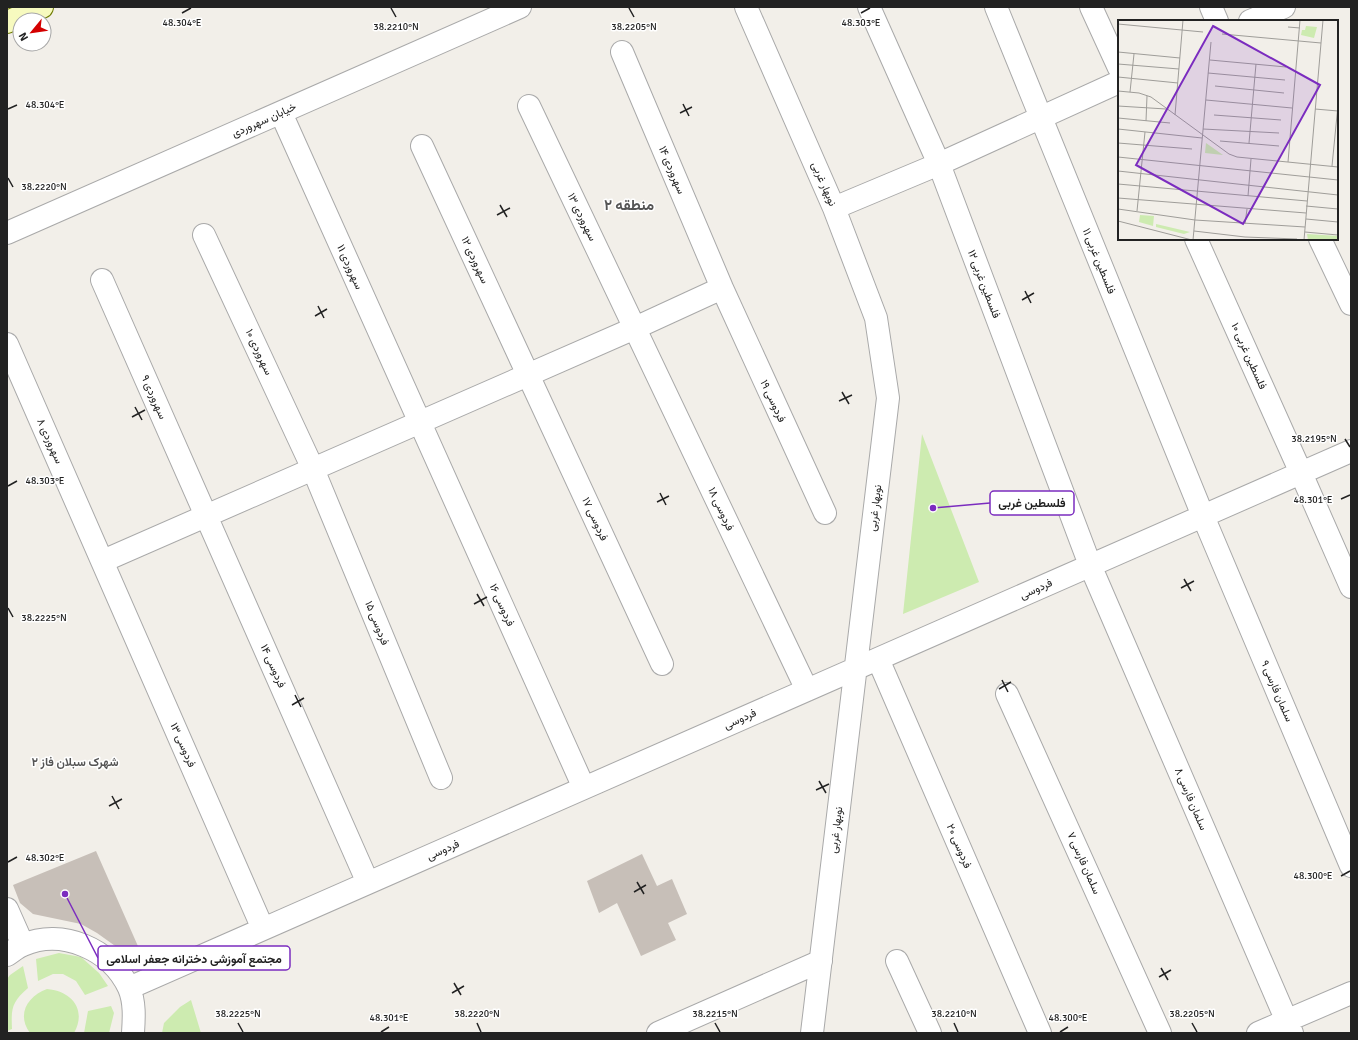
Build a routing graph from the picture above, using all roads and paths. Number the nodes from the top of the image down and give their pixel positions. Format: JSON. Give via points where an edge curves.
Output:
{"nodes":[{"id":1,"x":42,"y":7,"type":"edge"},
{"id":2,"x":520,"y":7,"type":"edge"},
{"id":3,"x":746,"y":7,"type":"edge"},
{"id":4,"x":869,"y":7,"type":"edge"},
{"id":5,"x":996,"y":7,"type":"edge"},
{"id":6,"x":1091,"y":7,"type":"edge"},
{"id":7,"x":1211,"y":7,"type":"edge"},
{"id":8,"x":1284,"y":7,"type":"edge"},
{"id":9,"x":1217,"y":20,"type":"edge"},
{"id":10,"x":1252,"y":20,"type":"edge"},
{"id":11,"x":7,"y":22,"type":"edge"},
{"id":12,"x":622,"y":52,"type":"dead end"},
{"id":13,"x":1118,"y":66,"type":"edge"},
{"id":14,"x":1118,"y":82,"type":"edge"},
{"id":15,"x":529,"y":106,"type":"dead end"},
{"id":16,"x":281,"y":112,"type":"junction"},
{"id":17,"x":1041,"y":118,"type":"junction"},
{"id":18,"x":422,"y":146,"type":"dead end"},
{"id":19,"x":939,"y":164,"type":"junction"},
{"id":20,"x":834,"y":208,"type":"junction"},
{"id":21,"x":7,"y":233,"type":"edge"},
{"id":22,"x":204,"y":235,"type":"dead end"},
{"id":23,"x":1196,"y":240,"type":"edge"},
{"id":24,"x":1320,"y":240,"type":"edge"},
{"id":25,"x":102,"y":280,"type":"dead end"},
{"id":26,"x":722,"y":288,"type":"junction"},
{"id":27,"x":1351,"y":304,"type":"edge"},
{"id":28,"x":635,"y":328,"type":"junction"},
{"id":29,"x":7,"y":344,"type":"edge"},
{"id":30,"x":528,"y":374,"type":"junction"},
{"id":31,"x":420,"y":422,"type":"junction"},
{"id":32,"x":1351,"y":451,"type":"edge"},
{"id":33,"x":313,"y":469,"type":"junction"},
{"id":34,"x":1301,"y":473,"type":"junction"},
{"id":35,"x":825,"y":513,"type":"dead end"},
{"id":36,"x":206,"y":515,"type":"junction"},
{"id":37,"x":1203,"y":516,"type":"junction"},
{"id":38,"x":103,"y":560,"type":"junction"},
{"id":39,"x":1090,"y":565,"type":"junction"},
{"id":40,"x":1351,"y":588,"type":"edge"},
{"id":41,"x":878,"y":659,"type":"junction"},
{"id":42,"x":662,"y":664,"type":"dead end"},
{"id":43,"x":856,"y":668,"type":"junction"},
{"id":44,"x":807,"y":690,"type":"junction"},
{"id":45,"x":1007,"y":694,"type":"dead end"},
{"id":46,"x":441,"y":778,"type":"dead end"},
{"id":47,"x":584,"y":788,"type":"junction"},
{"id":48,"x":1351,"y":866,"type":"edge"},
{"id":49,"x":368,"y":883,"type":"junction"},
{"id":50,"x":7,"y":909,"type":"edge"},
{"id":51,"x":263,"y":929,"type":"junction"},
{"id":52,"x":15,"y":950,"type":"edge"},
{"id":53,"x":821,"y":961,"type":"junction"},
{"id":54,"x":897,"y":961,"type":"dead end"},
{"id":55,"x":129,"y":988,"type":"junction"},
{"id":56,"x":1351,"y":993,"type":"edge"},
{"id":57,"x":1289,"y":1027,"type":"edge"},
{"id":58,"x":133,"y":1033,"type":"edge"},
{"id":59,"x":658,"y":1033,"type":"edge"},
{"id":60,"x":812,"y":1033,"type":"edge"},
{"id":61,"x":930,"y":1033,"type":"edge"},
{"id":62,"x":1040,"y":1033,"type":"edge"},
{"id":63,"x":1160,"y":1033,"type":"edge"},
{"id":64,"x":1258,"y":1033,"type":"edge"}],
"edges":[{"from":1,"to":11,"type":"main road"},
{"from":2,"to":16,"type":"street","name":"خیابان سهروردی"},
{"from":3,"to":20,"type":"street","name":"نوبهار غربی"},
{"from":4,"to":19,"type":"street","name":"فلسطین غربی ۱۲"},
{"from":5,"to":17,"type":"street","name":"فلسطین غربی ۱۱"},
{"from":6,"to":13,"type":"street"},
{"from":7,"to":9,"type":"street"},
{"from":8,"to":10,"type":"street"},
{"from":12,"to":26,"type":"street","name":"سهروردی ۱۴"},
{"from":14,"to":17,"type":"street"},
{"from":15,"to":28,"type":"street","name":"سهروردی ۱۳"},
{"from":16,"to":21,"type":"street","name":"خیابان سهروردی"},
{"from":16,"to":31,"type":"street","name":"سهروردی ۱۱"},
{"from":17,"to":19,"type":"street"},
{"from":17,"to":37,"type":"street","name":"فلسطین غربی ۱۱"},
{"from":18,"to":30,"type":"street","name":"سهروردی ۱۲"},
{"from":19,"to":20,"type":"street"},
{"from":19,"to":39,"type":"street","name":"فلسطین غربی ۱۲"},
{"from":20,"to":43,"type":"street","name":"نوبهار غربی","via":[[876,318],[888,398]]},
{"from":22,"to":33,"type":"street","name":"سهروردی ۱۰"},
{"from":23,"to":34,"type":"street","name":"فلسطین غربی ۱۰"},
{"from":24,"to":27,"type":"street"},
{"from":25,"to":36,"type":"street","name":"سهروردی ۹"},
{"from":26,"to":28,"type":"street"},
{"from":26,"to":35,"type":"street","name":"فردوسی ۱۹"},
{"from":28,"to":30,"type":"street"},
{"from":28,"to":44,"type":"street","name":"فردوسی ۱۸"},
{"from":29,"to":38,"type":"street","name":"سهروردی ۸"},
{"from":30,"to":31,"type":"street"},
{"from":30,"to":42,"type":"street","name":"فردوسی ۱۷"},
{"from":31,"to":33,"type":"street"},
{"from":31,"to":47,"type":"street","name":"فردوسی ۱۶"},
{"from":32,"to":34,"type":"street","name":"فردوسی"},
{"from":33,"to":36,"type":"street"},
{"from":33,"to":46,"type":"street","name":"فردوسی ۱۵"},
{"from":34,"to":37,"type":"street","name":"فردوسی"},
{"from":34,"to":40,"type":"street","name":"فلسطین غربی ۱۰"},
{"from":36,"to":38,"type":"street"},
{"from":36,"to":49,"type":"street","name":"فردوسی ۱۴"},
{"from":37,"to":39,"type":"street","name":"فردوسی"},
{"from":37,"to":48,"type":"street","name":"سلمان فارسی ۹"},
{"from":38,"to":51,"type":"street","name":"فردوسی ۱۳"},
{"from":39,"to":41,"type":"street","name":"فردوسی"},
{"from":39,"to":57,"type":"street","name":"سلمان فارسی ۸"},
{"from":41,"to":43,"type":"street","name":"فردوسی"},
{"from":41,"to":62,"type":"street","name":"فردوسی ۲۰"},
{"from":43,"to":44,"type":"street","name":"فردوسی"},
{"from":43,"to":53,"type":"street","name":"نوبهار غربی"},
{"from":44,"to":47,"type":"street","name":"فردوسی"},
{"from":45,"to":63,"type":"street","name":"سلمان فارسی ۷"},
{"from":47,"to":49,"type":"street","name":"فردوسی"},
{"from":49,"to":51,"type":"street","name":"فردوسی"},
{"from":50,"to":52,"type":"street"},
{"from":51,"to":55,"type":"street","name":"فردوسی"},
{"from":52,"to":55,"type":"street","via":[[47,939],[72,941],[96,950],[115,967]]},
{"from":53,"to":59,"type":"street"},
{"from":53,"to":60,"type":"street","name":"نوبهار غربی"},
{"from":54,"to":61,"type":"street"},
{"from":55,"to":58,"type":"street","via":[[135,1013]]},
{"from":56,"to":57,"type":"street"},
{"from":57,"to":64,"type":"street"}]}
